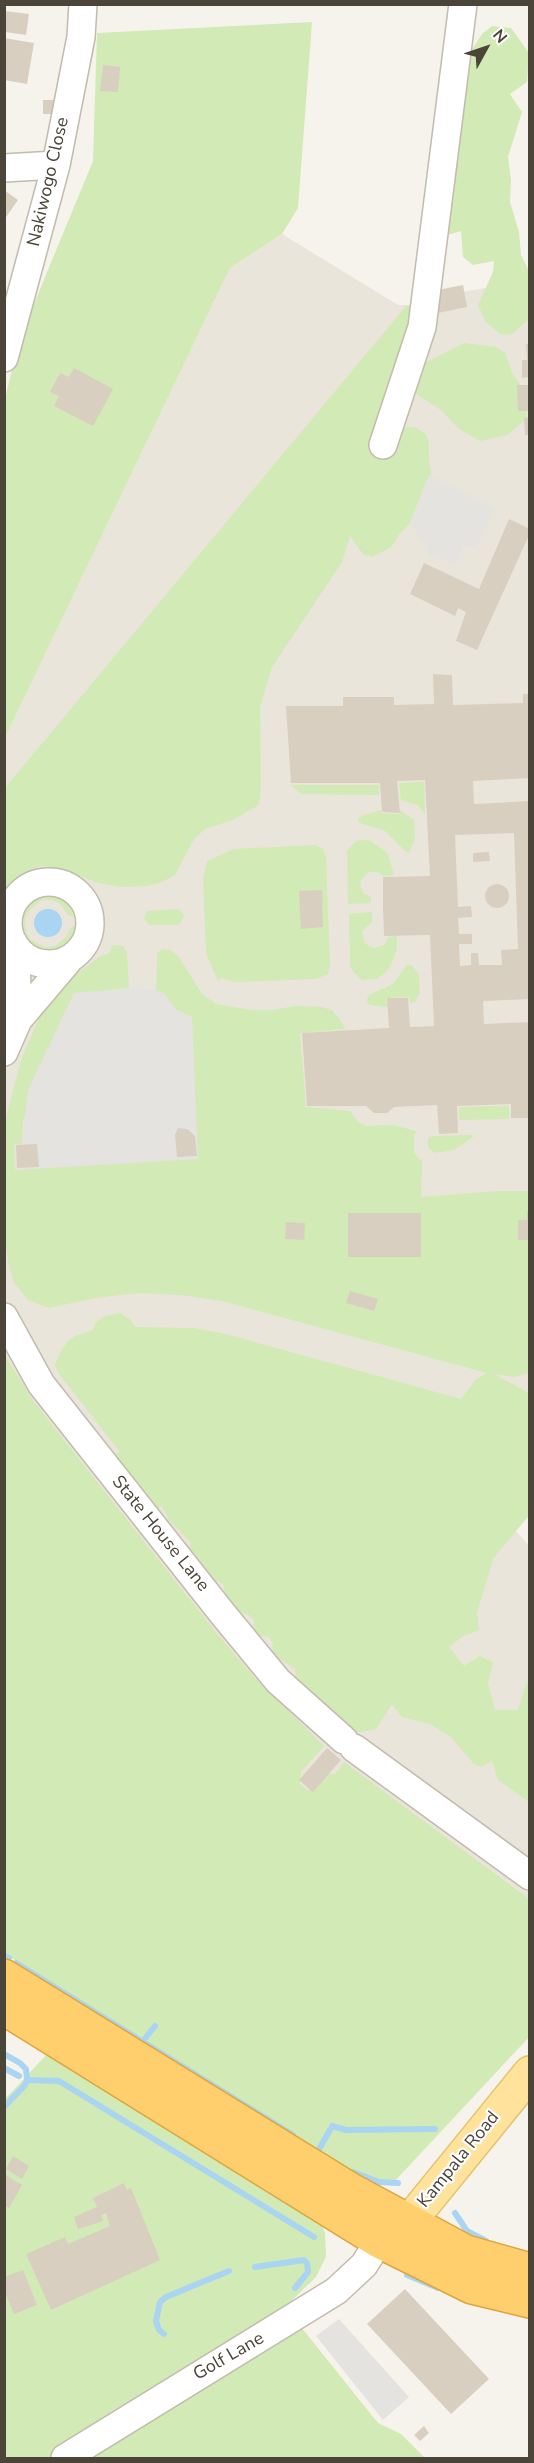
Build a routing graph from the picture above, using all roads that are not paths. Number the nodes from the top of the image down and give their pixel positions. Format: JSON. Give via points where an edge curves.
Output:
{"nodes":[{"id":1,"x":83,"y":4,"type":"edge"},
{"id":2,"x":463,"y":4,"type":"edge"},
{"id":3,"x":56,"y":165,"type":"junction"},
{"id":4,"x":4,"y":168,"type":"edge"},
{"id":5,"x":4,"y":358,"type":"edge"},
{"id":6,"x":383,"y":445,"type":"dead end"},
{"id":7,"x":13,"y":942,"type":"junction"},
{"id":8,"x":68,"y":961,"type":"junction"},
{"id":9,"x":18,"y":1020,"type":"junction"},
{"id":10,"x":4,"y":1052,"type":"edge"},
{"id":11,"x":4,"y":1317,"type":"edge"},
{"id":12,"x":530,"y":1876,"type":"edge"},
{"id":13,"x":4,"y":1976,"type":"edge"},
{"id":14,"x":4,"y":2008,"type":"edge"},
{"id":15,"x":530,"y":2073,"type":"edge"},
{"id":16,"x":394,"y":2238,"type":"junction"},
{"id":17,"x":530,"y":2270,"type":"edge"},
{"id":18,"x":530,"y":2301,"type":"edge"},
{"id":19,"x":65,"y":2458,"type":"edge"}],
"edges":[{"from":1,"to":3,"type":"street","name":"Nakiwogo Close","via":[[81,37]]},
{"from":2,"to":6,"type":"street","via":[[422,327]]},
{"from":3,"to":4,"type":"street"},
{"from":3,"to":5,"type":"street","name":"Nakiwogo Close"},
{"from":7,"to":8,"type":"street","via":[[23,955],[36,962]]},
{"from":7,"to":8,"type":"street","via":[[8,921],[15,900],[31,885],[53,881],[63,884],[84,900],[91,921],[86,943]]},
{"from":7,"to":9,"type":"street"},
{"from":8,"to":9,"type":"street"},
{"from":9,"to":10,"type":"street"},
{"from":11,"to":12,"type":"street","name":"State House Lane","via":[[41,1384],[278,1682],[348,1743]]},
{"from":13,"to":16,"type":"highway","via":[[351,2190]]},
{"from":14,"to":16,"type":"highway"},
{"from":15,"to":16,"type":"main road","name":"Kampala Road"},
{"from":16,"to":17,"type":"highway"},
{"from":16,"to":18,"type":"highway","via":[[472,2287]]},
{"from":16,"to":19,"type":"street","name":"Golf Lane","via":[[354,2276],[310,2308]]}]}
